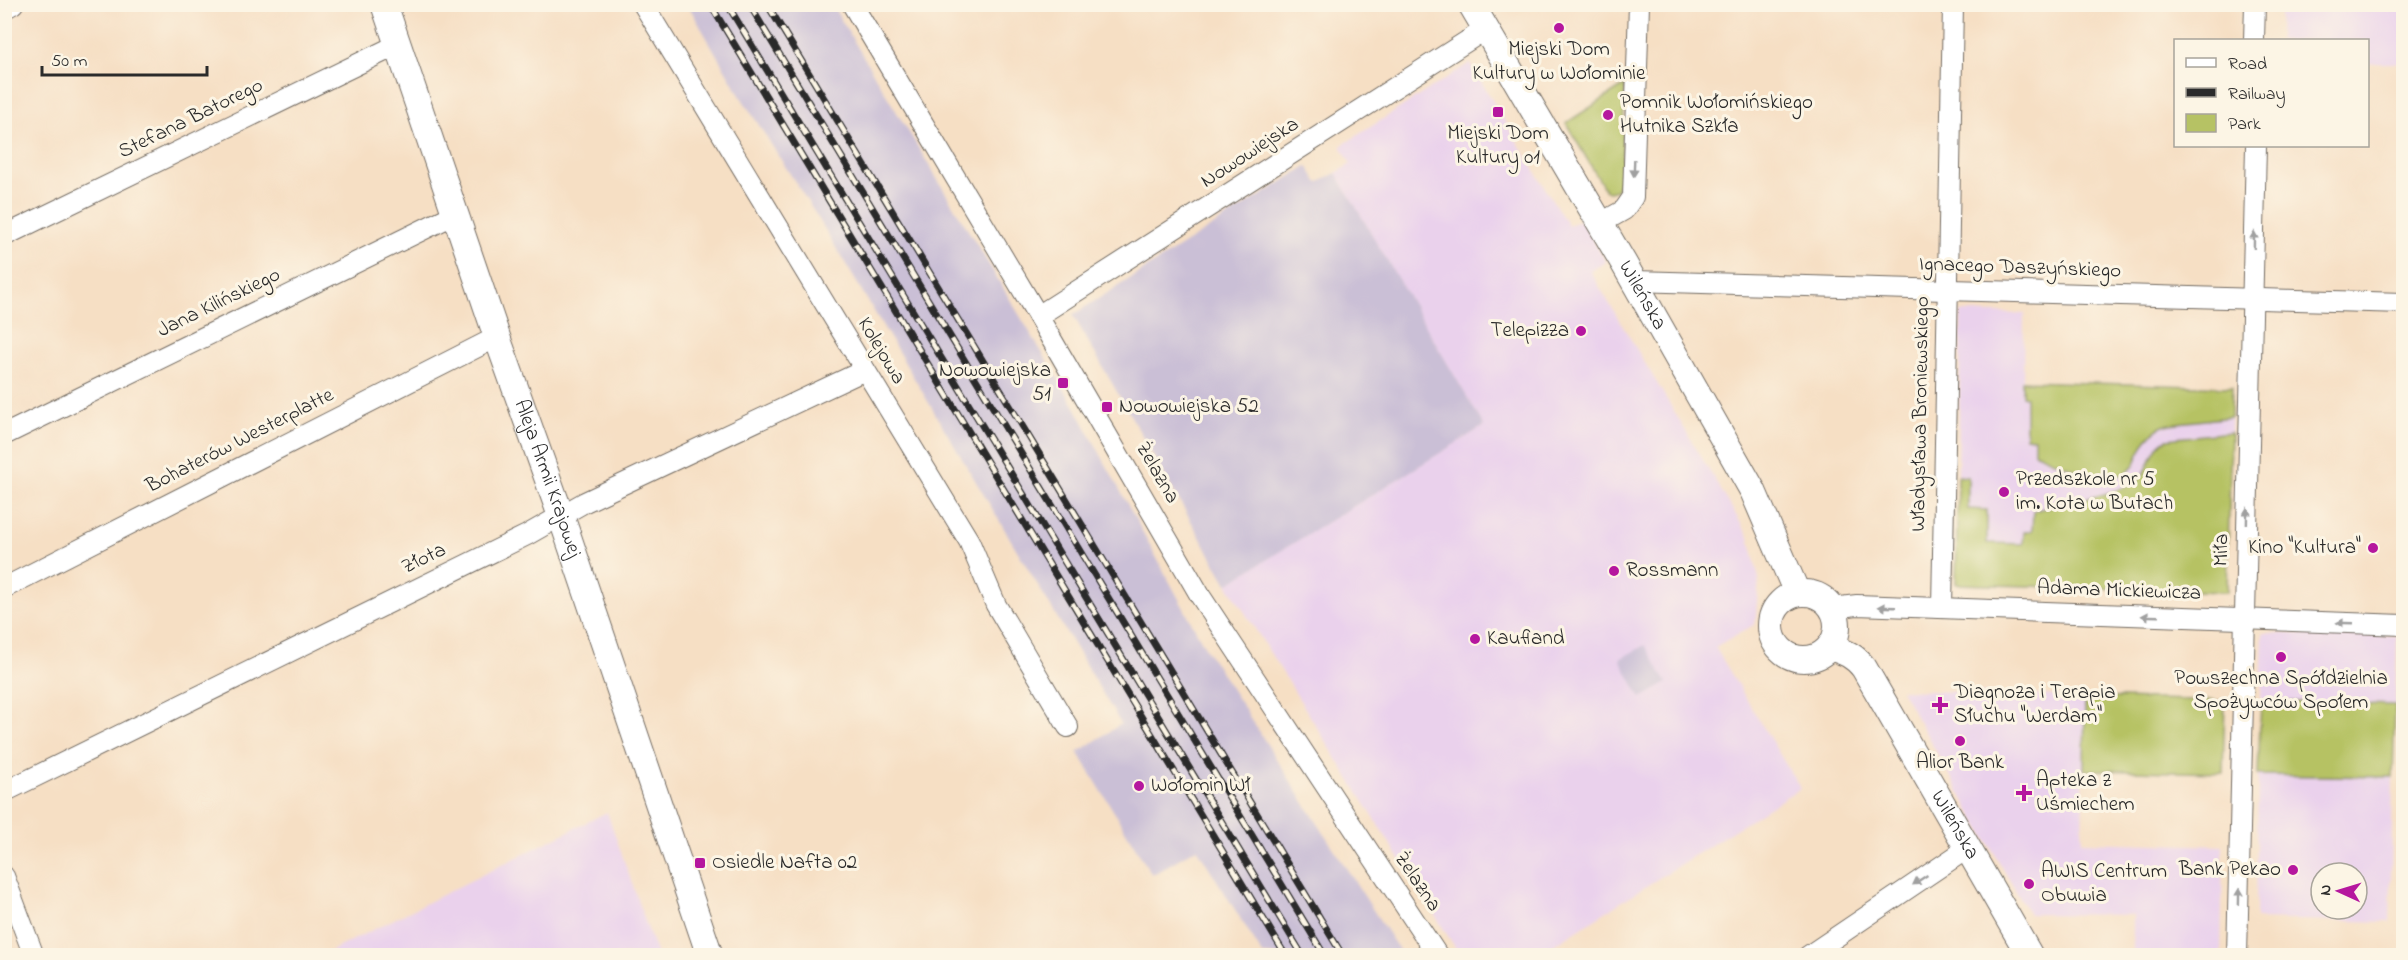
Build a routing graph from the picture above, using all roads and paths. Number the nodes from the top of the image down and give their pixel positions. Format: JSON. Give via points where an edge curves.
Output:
{"nodes":[{"id":1,"x":13,"y":4,"type":"edge"},
{"id":2,"x":384,"y":4,"type":"edge"},
{"id":3,"x":643,"y":4,"type":"edge"},
{"id":4,"x":852,"y":4,"type":"edge"},
{"id":5,"x":1471,"y":4,"type":"edge"},
{"id":6,"x":1639,"y":4,"type":"edge"},
{"id":7,"x":1953,"y":4,"type":"edge"},
{"id":8,"x":2255,"y":4,"type":"edge"},
{"id":9,"x":4,"y":9,"type":"edge"},
{"id":10,"x":1486,"y":29,"type":"junction"},
{"id":11,"x":2254,"y":39,"type":"edge"},
{"id":12,"x":398,"y":45,"type":"junction"},
{"id":13,"x":2256,"y":147,"type":"edge"},
{"id":14,"x":455,"y":214,"type":"junction"},
{"id":15,"x":1601,"y":223,"type":"junction"},
{"id":16,"x":4,"y":236,"type":"edge"},
{"id":17,"x":1634,"y":281,"type":"junction"},
{"id":18,"x":1948,"y":290,"type":"junction"},
{"id":19,"x":2252,"y":298,"type":"junction"},
{"id":20,"x":2403,"y":303,"type":"edge"},
{"id":21,"x":1038,"y":316,"type":"junction"},
{"id":22,"x":497,"y":337,"type":"junction"},
{"id":23,"x":865,"y":370,"type":"junction"},
{"id":24,"x":4,"y":435,"type":"edge"},
{"id":25,"x":561,"y":516,"type":"junction"},
{"id":26,"x":4,"y":588,"type":"edge"},
{"id":27,"x":1797,"y":593,"type":"junction"},
{"id":28,"x":1832,"y":608,"type":"junction"},
{"id":29,"x":1942,"y":609,"type":"junction"},
{"id":30,"x":2245,"y":620,"type":"junction"},
{"id":31,"x":2403,"y":625,"type":"edge"},
{"id":32,"x":1830,"y":647,"type":"junction"},
{"id":33,"x":1068,"y":727,"type":"dead end"},
{"id":34,"x":4,"y":792,"type":"edge"},
{"id":35,"x":1968,"y":848,"type":"junction"},
{"id":36,"x":4,"y":876,"type":"edge"},
{"id":37,"x":34,"y":956,"type":"edge"},
{"id":38,"x":710,"y":956,"type":"edge"},
{"id":39,"x":1438,"y":956,"type":"edge"},
{"id":40,"x":1808,"y":956,"type":"edge"},
{"id":41,"x":2030,"y":956,"type":"edge"},
{"id":42,"x":2238,"y":956,"type":"edge"}],
"edges":[{"from":1,"to":9,"type":"street"},
{"from":2,"to":12,"type":"street","name":"Aleja Armii Krajowej"},
{"from":3,"to":23,"type":"street","name":"Kolejowa"},
{"from":4,"to":21,"type":"street","name":"Żelazna"},
{"from":5,"to":10,"type":"street","name":"Wileńska"},
{"from":6,"to":15,"type":"street","one_way":true,"via":[[1633,197],[1624,210]]},
{"from":7,"to":18,"type":"street","name":"Władysława Broniewskiego"},
{"from":8,"to":11,"type":"street"},
{"from":10,"to":15,"type":"street","name":"Wileńska"},
{"from":10,"to":21,"type":"street","name":"Nowowiejska"},
{"from":12,"to":14,"type":"street","name":"Aleja Armii Krajowej"},
{"from":12,"to":16,"type":"street","name":"Stefana Batorego"},
{"from":19,"to":13,"type":"street","name":"Miła","one_way":true},
{"from":14,"to":22,"type":"street","name":"Aleja Armii Krajowej"},
{"from":14,"to":24,"type":"street","name":"Jana Kilińskiego"},
{"from":15,"to":17,"type":"street","name":"Wileńska"},
{"from":17,"to":18,"type":"street","name":"Ignacego Daszyńskiego"},
{"from":17,"to":27,"type":"street","name":"Wileńska","via":[[1752,491]]},
{"from":18,"to":19,"type":"street","name":"Ignacego Daszyńskiego"},
{"from":18,"to":29,"type":"street","name":"Władysława Broniewskiego"},
{"from":19,"to":20,"type":"street","name":"Ignacego Daszyńskiego"},
{"from":30,"to":19,"type":"street","name":"Miła","one_way":true},
{"from":21,"to":39,"type":"street","name":"Żelazna","via":[[1201,597]]},
{"from":22,"to":25,"type":"street","name":"Aleja Armii Krajowej"},
{"from":22,"to":26,"type":"street","name":"Bohaterów Westerplatte"},
{"from":23,"to":25,"type":"street","name":"Złota"},
{"from":23,"to":33,"type":"street","name":"Kolejowa","via":[[969,541],[996,605]]},
{"from":25,"to":34,"type":"street","name":"Złota"},
{"from":25,"to":38,"type":"street","name":"Aleja Armii Krajowej"},
{"from":27,"to":28,"type":"street","via":[[1814,594]]},
{"from":27,"to":32,"type":"street","via":[[1775,609],[1771,627],[1776,644],[1789,655],[1806,659]]},
{"from":29,"to":28,"type":"street","name":"Adama Mickiewicza","one_way":true,"via":[[1857,605]]},
{"from":28,"to":32,"type":"street","via":[[1837,632]]},
{"from":30,"to":29,"type":"street","name":"Adama Mickiewicza","one_way":true},
{"from":31,"to":30,"type":"street","name":"Adama Mickiewicza","one_way":true},
{"from":42,"to":30,"type":"street","name":"Miła","one_way":true},
{"from":32,"to":35,"type":"street","name":"Wileńska","via":[[1848,653],[1864,668]]},
{"from":35,"to":40,"type":"street","one_way":true},
{"from":35,"to":41,"type":"street","name":"Wileńska"},
{"from":36,"to":37,"type":"street"}]}
